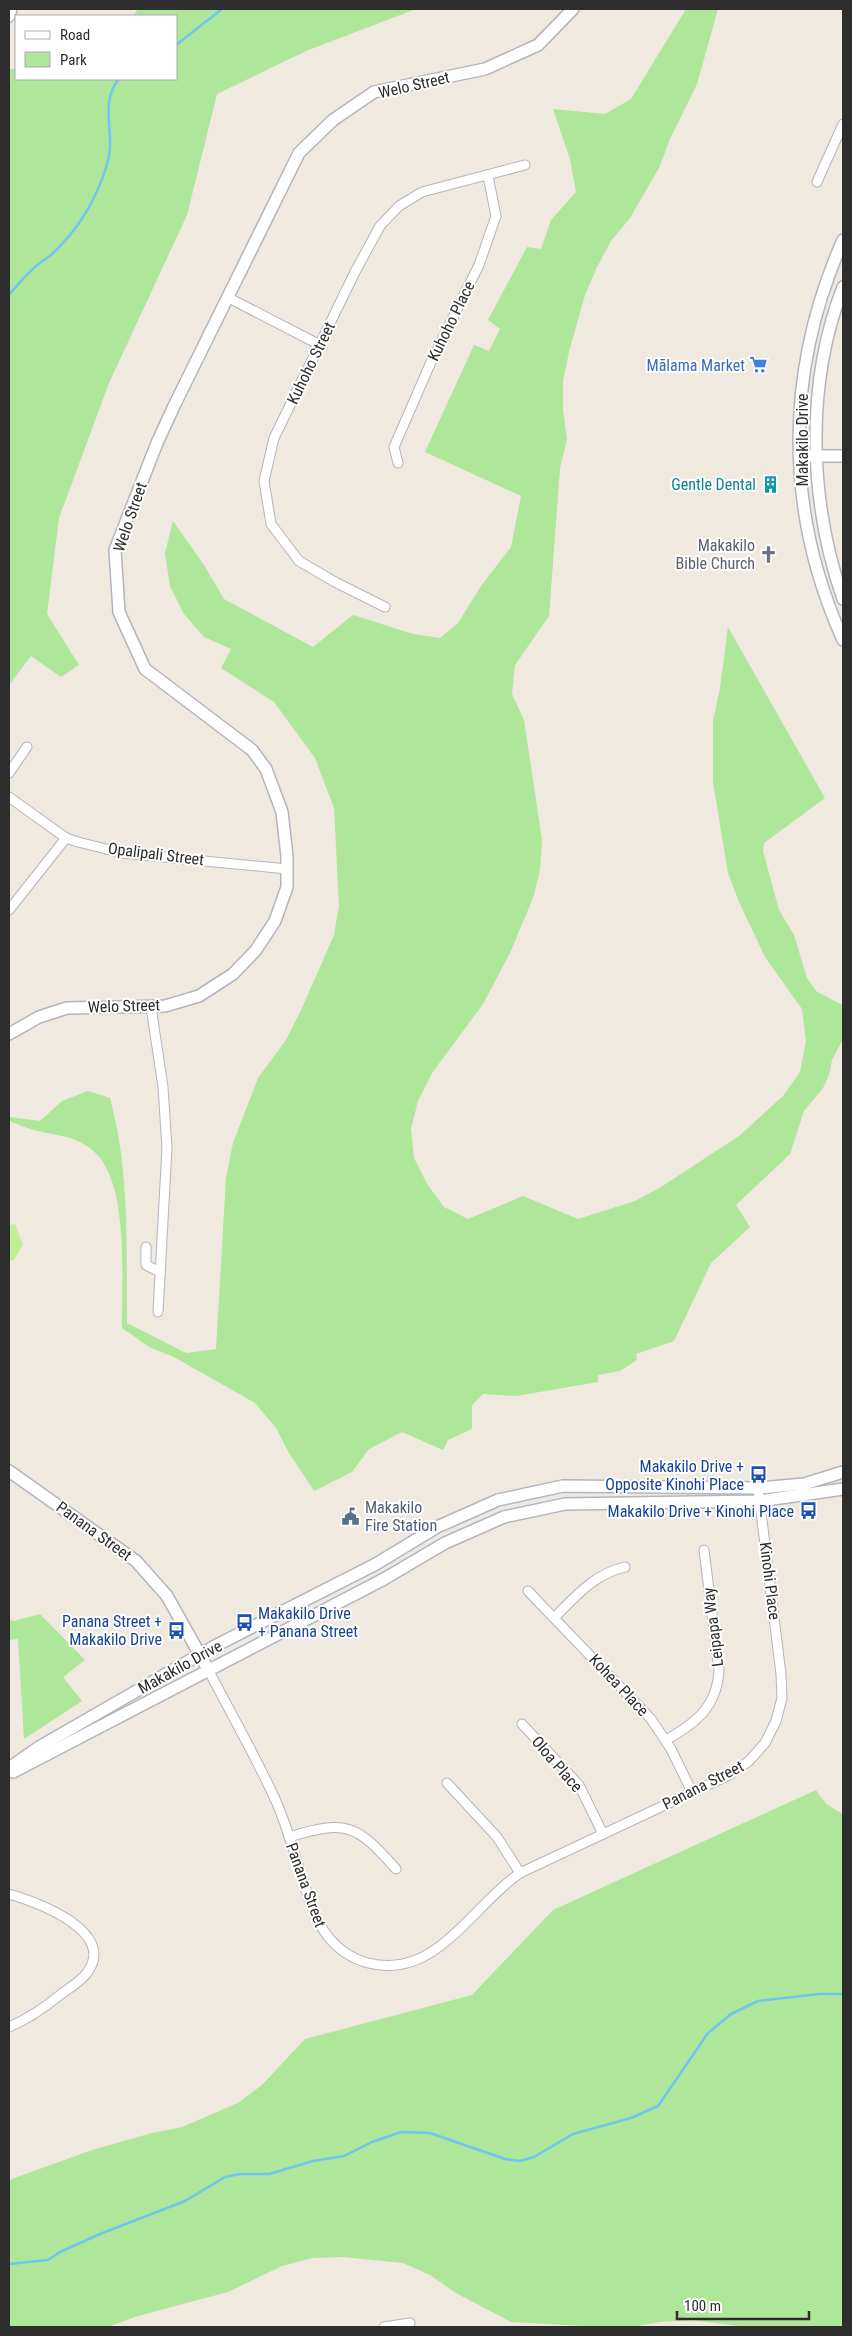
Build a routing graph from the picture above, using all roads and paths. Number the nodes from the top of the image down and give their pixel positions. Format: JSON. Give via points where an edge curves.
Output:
{"nodes":[{"id":1,"x":11,"y":9,"type":"edge"},
{"id":2,"x":573,"y":9,"type":"edge"},
{"id":3,"x":9,"y":16,"type":"edge"},
{"id":4,"x":843,"y":124,"type":"edge"},
{"id":5,"x":525,"y":165,"type":"dead end"},
{"id":6,"x":488,"y":176,"type":"junction"},
{"id":7,"x":817,"y":182,"type":"dead end"},
{"id":8,"x":843,"y":240,"type":"edge"},
{"id":9,"x":843,"y":287,"type":"edge"},
{"id":10,"x":227,"y":297,"type":"junction"},
{"id":11,"x":320,"y":345,"type":"junction"},
{"id":12,"x":816,"y":456,"type":"junction"},
{"id":13,"x":843,"y":456,"type":"edge"},
{"id":14,"x":799,"y":457,"type":"junction"},
{"id":15,"x":398,"y":462,"type":"dead end"},
{"id":16,"x":843,"y":599,"type":"edge"},
{"id":17,"x":385,"y":607,"type":"dead end"},
{"id":18,"x":843,"y":640,"type":"edge"},
{"id":19,"x":27,"y":747,"type":"dead end"},
{"id":20,"x":9,"y":773,"type":"edge"},
{"id":21,"x":9,"y":798,"type":"edge"},
{"id":22,"x":66,"y":838,"type":"junction"},
{"id":23,"x":287,"y":869,"type":"junction"},
{"id":24,"x":9,"y":910,"type":"edge"},
{"id":25,"x":151,"y":1007,"type":"junction"},
{"id":26,"x":9,"y":1034,"type":"edge"},
{"id":27,"x":146,"y":1248,"type":"dead end"},
{"id":28,"x":160,"y":1272,"type":"junction"},
{"id":29,"x":158,"y":1312,"type":"dead end"},
{"id":30,"x":9,"y":1471,"type":"edge"},
{"id":31,"x":843,"y":1472,"type":"edge"},
{"id":32,"x":758,"y":1488,"type":"junction"},
{"id":33,"x":843,"y":1488,"type":"edge"},
{"id":34,"x":759,"y":1501,"type":"junction"},
{"id":35,"x":704,"y":1550,"type":"dead end"},
{"id":36,"x":376,"y":1564,"type":"junction"},
{"id":37,"x":625,"y":1567,"type":"dead end"},
{"id":38,"x":384,"y":1579,"type":"junction"},
{"id":39,"x":528,"y":1591,"type":"dead end"},
{"id":40,"x":554,"y":1618,"type":"junction"},
{"id":41,"x":200,"y":1654,"type":"junction"},
{"id":42,"x":209,"y":1671,"type":"junction"},
{"id":43,"x":782,"y":1674,"type":"joint"},
{"id":44,"x":522,"y":1724,"type":"dead end"},
{"id":45,"x":666,"y":1740,"type":"junction"},
{"id":46,"x":9,"y":1768,"type":"edge"},
{"id":47,"x":9,"y":1774,"type":"edge"},
{"id":48,"x":447,"y":1783,"type":"dead end"},
{"id":49,"x":692,"y":1792,"type":"junction"},
{"id":50,"x":602,"y":1834,"type":"junction"},
{"id":51,"x":289,"y":1837,"type":"junction"},
{"id":52,"x":396,"y":1869,"type":"dead end"},
{"id":53,"x":520,"y":1873,"type":"junction"},
{"id":54,"x":9,"y":1894,"type":"edge"},
{"id":55,"x":9,"y":2027,"type":"edge"},
{"id":56,"x":410,"y":2323,"type":"dead end"},
{"id":57,"x":384,"y":2327,"type":"edge"}],
"edges":[{"from":1,"to":3,"type":"main road"},
{"from":2,"to":10,"type":"main road","name":"Welo Street","via":[[538,45],[485,69],[374,92],[333,120],[298,153]]},
{"from":4,"to":7,"type":"street"},
{"from":5,"to":6,"type":"street","name":"Kuhoho Street"},
{"from":6,"to":11,"type":"street","name":"Kuhoho Street","via":[[422,192],[399,206],[380,226]]},
{"from":6,"to":15,"type":"street","name":"Kuhoho Place","via":[[496,216],[479,264],[394,447]]},
{"from":8,"to":14,"type":"main road","name":"Makakilo Drive","via":[[814,320],[800,407]]},
{"from":9,"to":12,"type":"main road","name":"Makakilo Drive","via":[[825,353],[817,408]]},
{"from":10,"to":11,"type":"street"},
{"from":10,"to":23,"type":"main road","name":"Welo Street","via":[[157,442],[115,550],[119,612],[145,669],[252,750],[266,769],[282,812]]},
{"from":11,"to":17,"type":"street","name":"Kuhoho Street","via":[[274,438],[264,481],[271,524],[299,561]]},
{"from":12,"to":13,"type":"main road"},
{"from":12,"to":14,"type":"main road"},
{"from":12,"to":16,"type":"main road","name":"Makakilo Drive","via":[[822,518]]},
{"from":14,"to":18,"type":"main road","name":"Makakilo Drive","via":[[804,521],[818,577]]},
{"from":19,"to":20,"type":"street"},
{"from":21,"to":22,"type":"street","name":"Opalipali Street"},
{"from":22,"to":23,"type":"street","name":"Opalipali Street","via":[[122,853]]},
{"from":22,"to":24,"type":"street"},
{"from":23,"to":25,"type":"main road","name":"Welo Street","via":[[287,886],[275,921],[256,950],[233,974],[199,996]]},
{"from":25,"to":26,"type":"main road","name":"Welo Street","via":[[67,1008],[39,1017]]},
{"from":25,"to":28,"type":"street","via":[[164,1087],[166,1148]]},
{"from":27,"to":28,"type":"street","via":[[146,1265]]},
{"from":28,"to":29,"type":"street"},
{"from":30,"to":41,"type":"main road","name":"Panana Street","via":[[136,1561],[167,1596]]},
{"from":31,"to":32,"type":"main road","name":"Makakilo Drive","via":[[804,1484]]},
{"from":32,"to":34,"type":"street","name":"Kinohi Place"},
{"from":32,"to":36,"type":"main road","name":"Makakilo Drive","via":[[563,1486],[530,1491],[467,1512]]},
{"from":33,"to":34,"type":"main road","name":"Makakilo Drive"},
{"from":34,"to":38,"type":"main road","name":"Makakilo Drive","via":[[565,1504],[534,1509],[474,1529]]},
{"from":34,"to":43,"type":"street","name":"Kinohi Place"},
{"from":35,"to":45,"type":"street","name":"Leipapa Way","via":[[719,1670],[718,1685],[700,1718]]},
{"from":36,"to":38,"type":"main road"},
{"from":36,"to":41,"type":"main road","name":"Makakilo Drive"},
{"from":37,"to":40,"type":"street","via":[[595,1579]]},
{"from":38,"to":42,"type":"main road","name":"Makakilo Drive"},
{"from":39,"to":40,"type":"street","name":"Kohea Place"},
{"from":40,"to":45,"type":"street","name":"Kohea Place","via":[[639,1706]]},
{"from":41,"to":42,"type":"main road","name":"Panana Street"},
{"from":41,"to":46,"type":"main road","name":"Makakilo Drive","via":[[39,1747]]},
{"from":42,"to":47,"type":"main road","name":"Makakilo Drive"},
{"from":42,"to":51,"type":"street","name":"Panana Street","via":[[275,1799]]},
{"from":43,"to":49,"type":"street","name":"Panana Street","via":[[780,1710],[765,1743],[740,1769]]},
{"from":44,"to":50,"type":"street","name":"Oloa Place","via":[[579,1785]]},
{"from":45,"to":49,"type":"street","name":"Kohea Place"},
{"from":48,"to":53,"type":"street","via":[[493,1832]]},
{"from":49,"to":50,"type":"street","name":"Panana Street"},
{"from":50,"to":53,"type":"street","name":"Panana Street"},
{"from":51,"to":52,"type":"street","via":[[326,1827],[347,1828],[371,1842]]},
{"from":51,"to":53,"type":"street","name":"Panana Street","via":[[313,1912],[325,1934],[345,1953],[380,1965],[408,1963],[433,1952]]},
{"from":54,"to":55,"type":"street","via":[[47,1906],[66,1918],[86,1936],[93,1955],[90,1969],[81,1979],[34,2015]]},
{"from":56,"to":57,"type":"street"}]}
